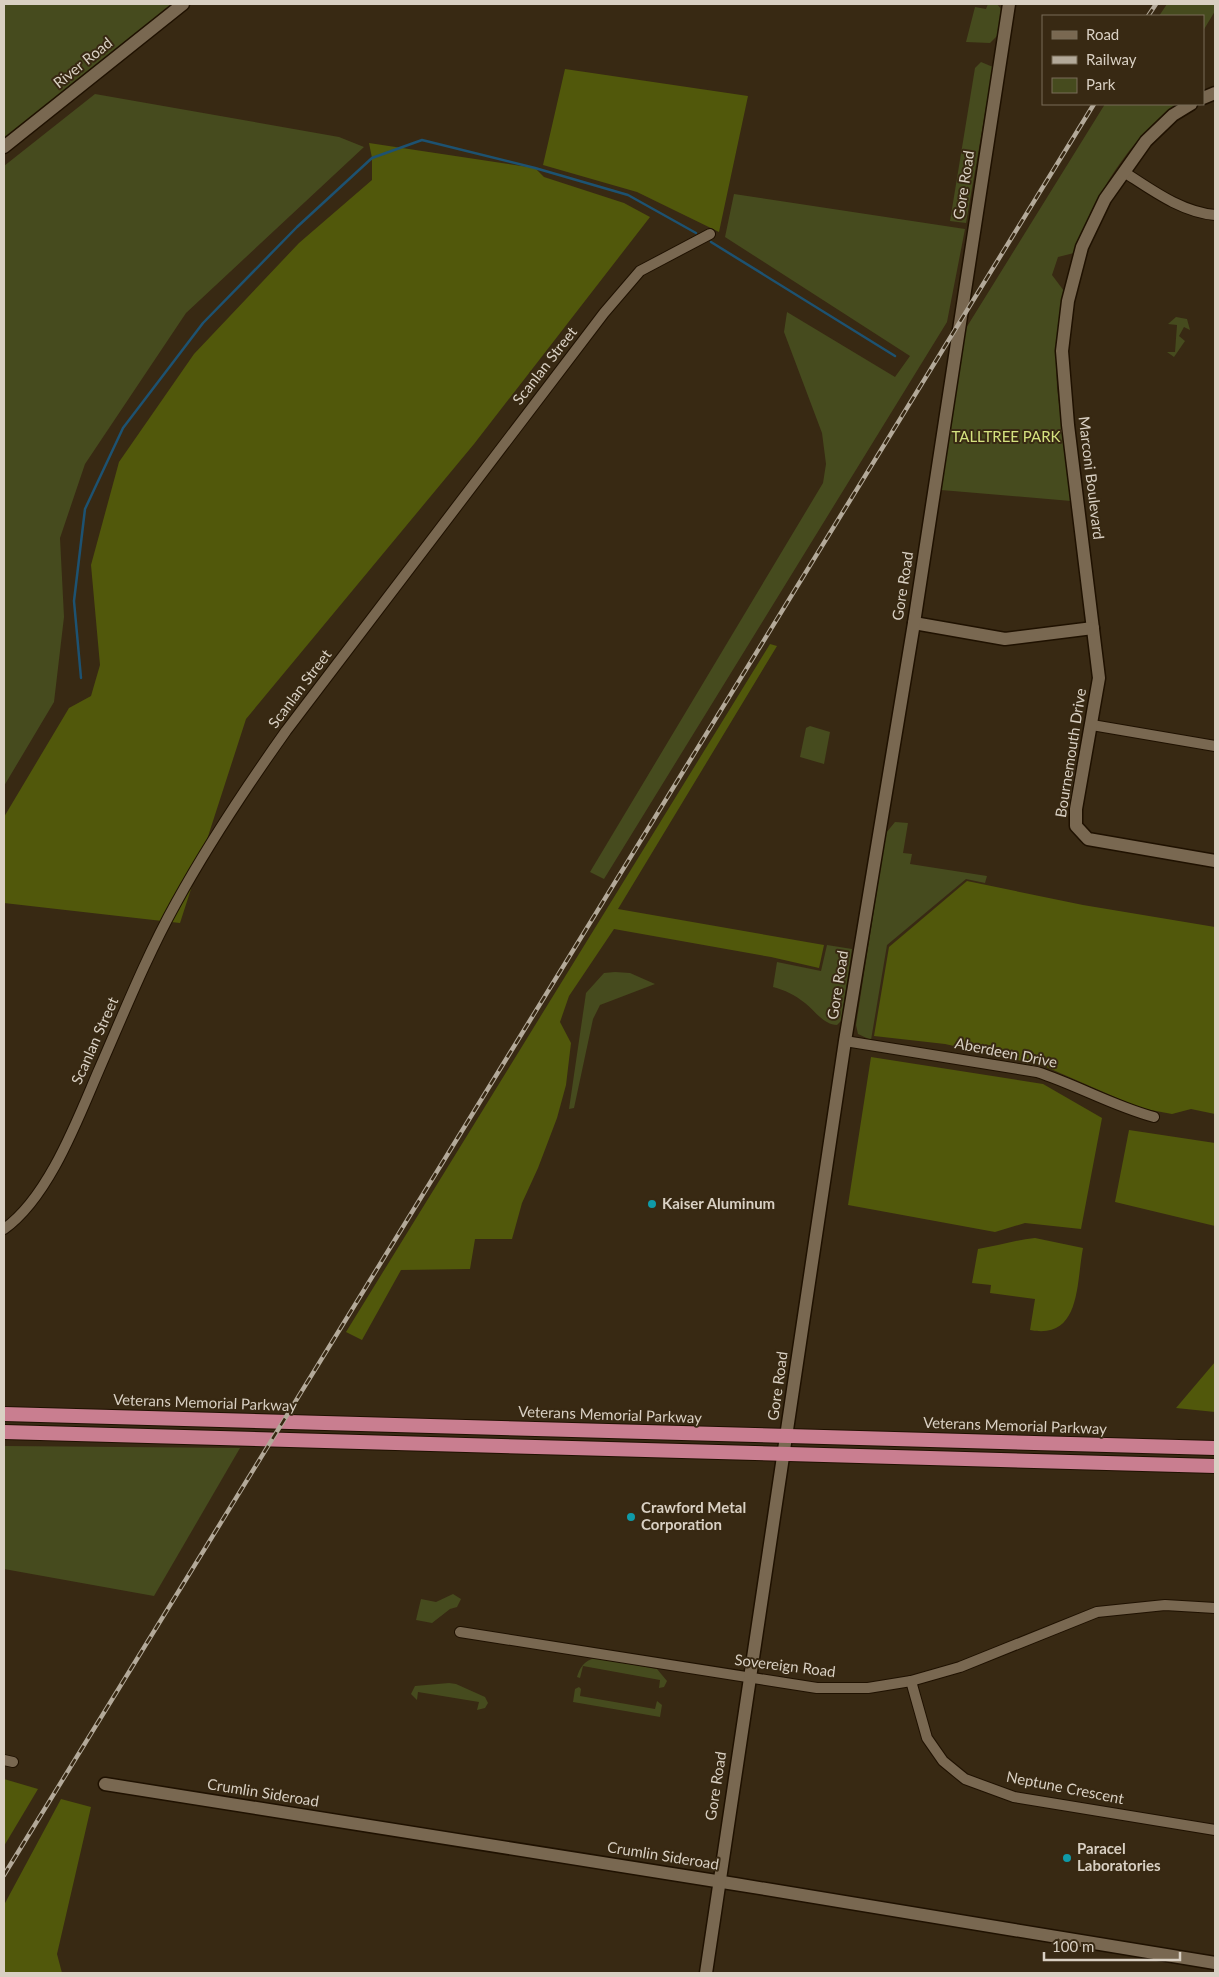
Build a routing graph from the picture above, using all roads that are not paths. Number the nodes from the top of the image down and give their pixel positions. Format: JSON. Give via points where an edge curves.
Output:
{"nodes":[{"id":1,"x":183,"y":4,"type":"edge"},
{"id":2,"x":1009,"y":4,"type":"edge"},
{"id":3,"x":1189,"y":105,"type":"edge"},
{"id":4,"x":4,"y":148,"type":"edge"},
{"id":5,"x":1124,"y":172,"type":"junction"},
{"id":6,"x":1215,"y":215,"type":"edge"},
{"id":7,"x":710,"y":234,"type":"dead end"},
{"id":8,"x":914,"y":623,"type":"junction"},
{"id":9,"x":1093,"y":628,"type":"junction"},
{"id":10,"x":1092,"y":725,"type":"junction"},
{"id":11,"x":1215,"y":746,"type":"edge"},
{"id":12,"x":1215,"y":861,"type":"edge"},
{"id":13,"x":845,"y":1041,"type":"junction"},
{"id":14,"x":1154,"y":1117,"type":"dead end"},
{"id":15,"x":4,"y":1229,"type":"edge"},
{"id":16,"x":4,"y":1414,"type":"edge"},
{"id":17,"x":4,"y":1432,"type":"edge"},
{"id":18,"x":787,"y":1436,"type":"junction"},
{"id":19,"x":1215,"y":1448,"type":"edge"},
{"id":20,"x":785,"y":1453,"type":"junction"},
{"id":21,"x":1215,"y":1466,"type":"edge"},
{"id":22,"x":1215,"y":1608,"type":"edge"},
{"id":23,"x":460,"y":1632,"type":"dead end"},
{"id":24,"x":749,"y":1677,"type":"junction"},
{"id":25,"x":911,"y":1682,"type":"junction"},
{"id":26,"x":105,"y":1784,"type":"dead end"},
{"id":27,"x":1215,"y":1830,"type":"edge"},
{"id":28,"x":718,"y":1881,"type":"junction"},
{"id":29,"x":1215,"y":1963,"type":"edge"},
{"id":30,"x":706,"y":1973,"type":"edge"}],
"edges":[{"from":1,"to":4,"type":"street","name":"River Road"},
{"from":2,"to":8,"type":"street","name":"Gore Road"},
{"from":3,"to":5,"type":"street","name":"Marconi Boulevard","via":[[1152,135]]},
{"from":5,"to":6,"type":"street","via":[[1174,203]]},
{"from":5,"to":9,"type":"street","name":"Marconi Boulevard","via":[[1105,199],[1082,247],[1068,301],[1062,351]]},
{"from":7,"to":15,"type":"street","name":"Scanlan Street","via":[[640,271],[634,278],[286,731],[246,788],[176,904],[48,1178],[26,1211]]},
{"from":8,"to":9,"type":"street","via":[[1005,639]]},
{"from":8,"to":13,"type":"street","name":"Gore Road"},
{"from":9,"to":10,"type":"street","name":"Bournemouth Drive","via":[[1099,678]]},
{"from":10,"to":11,"type":"street"},
{"from":10,"to":12,"type":"street","name":"Bournemouth Drive","via":[[1076,809],[1076,826],[1088,839]]},
{"from":13,"to":14,"type":"street","name":"Aberdeen Drive","via":[[1037,1072]]},
{"from":13,"to":18,"type":"street","name":"Gore Road"},
{"from":16,"to":18,"type":"highway","name":"Veterans Memorial Parkway"},
{"from":17,"to":20,"type":"highway"},
{"from":18,"to":19,"type":"highway","name":"Veterans Memorial Parkway"},
{"from":18,"to":20,"type":"street","name":"Gore Road"},
{"from":20,"to":21,"type":"highway"},
{"from":20,"to":24,"type":"street","name":"Gore Road"},
{"from":22,"to":25,"type":"street","name":"Sovereign Road","via":[[1165,1605],[1097,1612]]},
{"from":23,"to":24,"type":"street","name":"Sovereign Road"},
{"from":24,"to":25,"type":"street","name":"Sovereign Road","via":[[817,1688],[868,1688]]},
{"from":24,"to":28,"type":"street","name":"Gore Road"},
{"from":25,"to":27,"type":"street","name":"Neptune Crescent","via":[[927,1738],[943,1761],[965,1779],[1014,1796]]},
{"from":26,"to":28,"type":"street","name":"Crumlin Sideroad"},
{"from":28,"to":29,"type":"street","name":"Crumlin Sideroad"},
{"from":28,"to":30,"type":"street","name":"Gore Road"}]}
